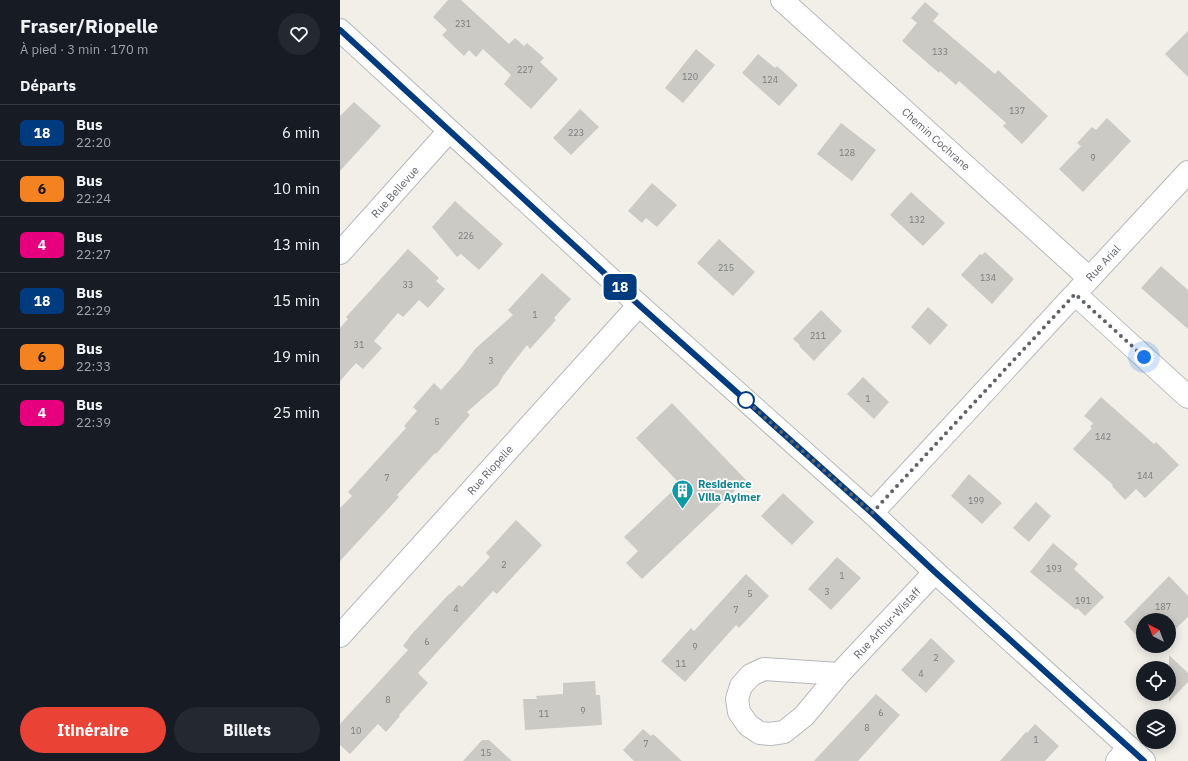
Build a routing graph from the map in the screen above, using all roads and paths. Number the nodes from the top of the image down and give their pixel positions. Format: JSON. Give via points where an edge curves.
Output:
{"nodes":[{"id":1,"x":782,"y":0,"type":"edge"},
{"id":2,"x":340,"y":30,"type":"edge"},
{"id":3,"x":449,"y":131,"type":"junction"},
{"id":4,"x":1188,"y":172,"type":"edge"},
{"id":5,"x":340,"y":253,"type":"edge"},
{"id":6,"x":1082,"y":286,"type":"junction"},
{"id":7,"x":639,"y":305,"type":"junction"},
{"id":8,"x":1188,"y":397,"type":"edge"},
{"id":9,"x":872,"y":513,"type":"junction"},
{"id":10,"x":935,"y":572,"type":"junction"},
{"id":11,"x":340,"y":636,"type":"edge"},
{"id":12,"x":839,"y":674,"type":"dead end"},
{"id":13,"x":1130,"y":756,"type":"edge"}],
"edges":[{"from":1,"to":6,"type":"street","name":"Chemin Cochrane"},
{"from":2,"to":3,"type":"street"},
{"from":3,"to":5,"type":"street","name":"Rue Bellevue"},
{"from":3,"to":7,"type":"street"},
{"from":4,"to":6,"type":"street","name":"Rue Arial"},
{"from":6,"to":8,"type":"street","name":"Chemin Cochrane"},
{"from":6,"to":9,"type":"street","name":"Rue Arial"},
{"from":7,"to":9,"type":"street"},
{"from":7,"to":11,"type":"street","name":"Rue Riopelle"},
{"from":9,"to":10,"type":"street"},
{"from":10,"to":12,"type":"street","name":"Rue Arthur-Wistaff"},
{"from":10,"to":13,"type":"street"}]}
